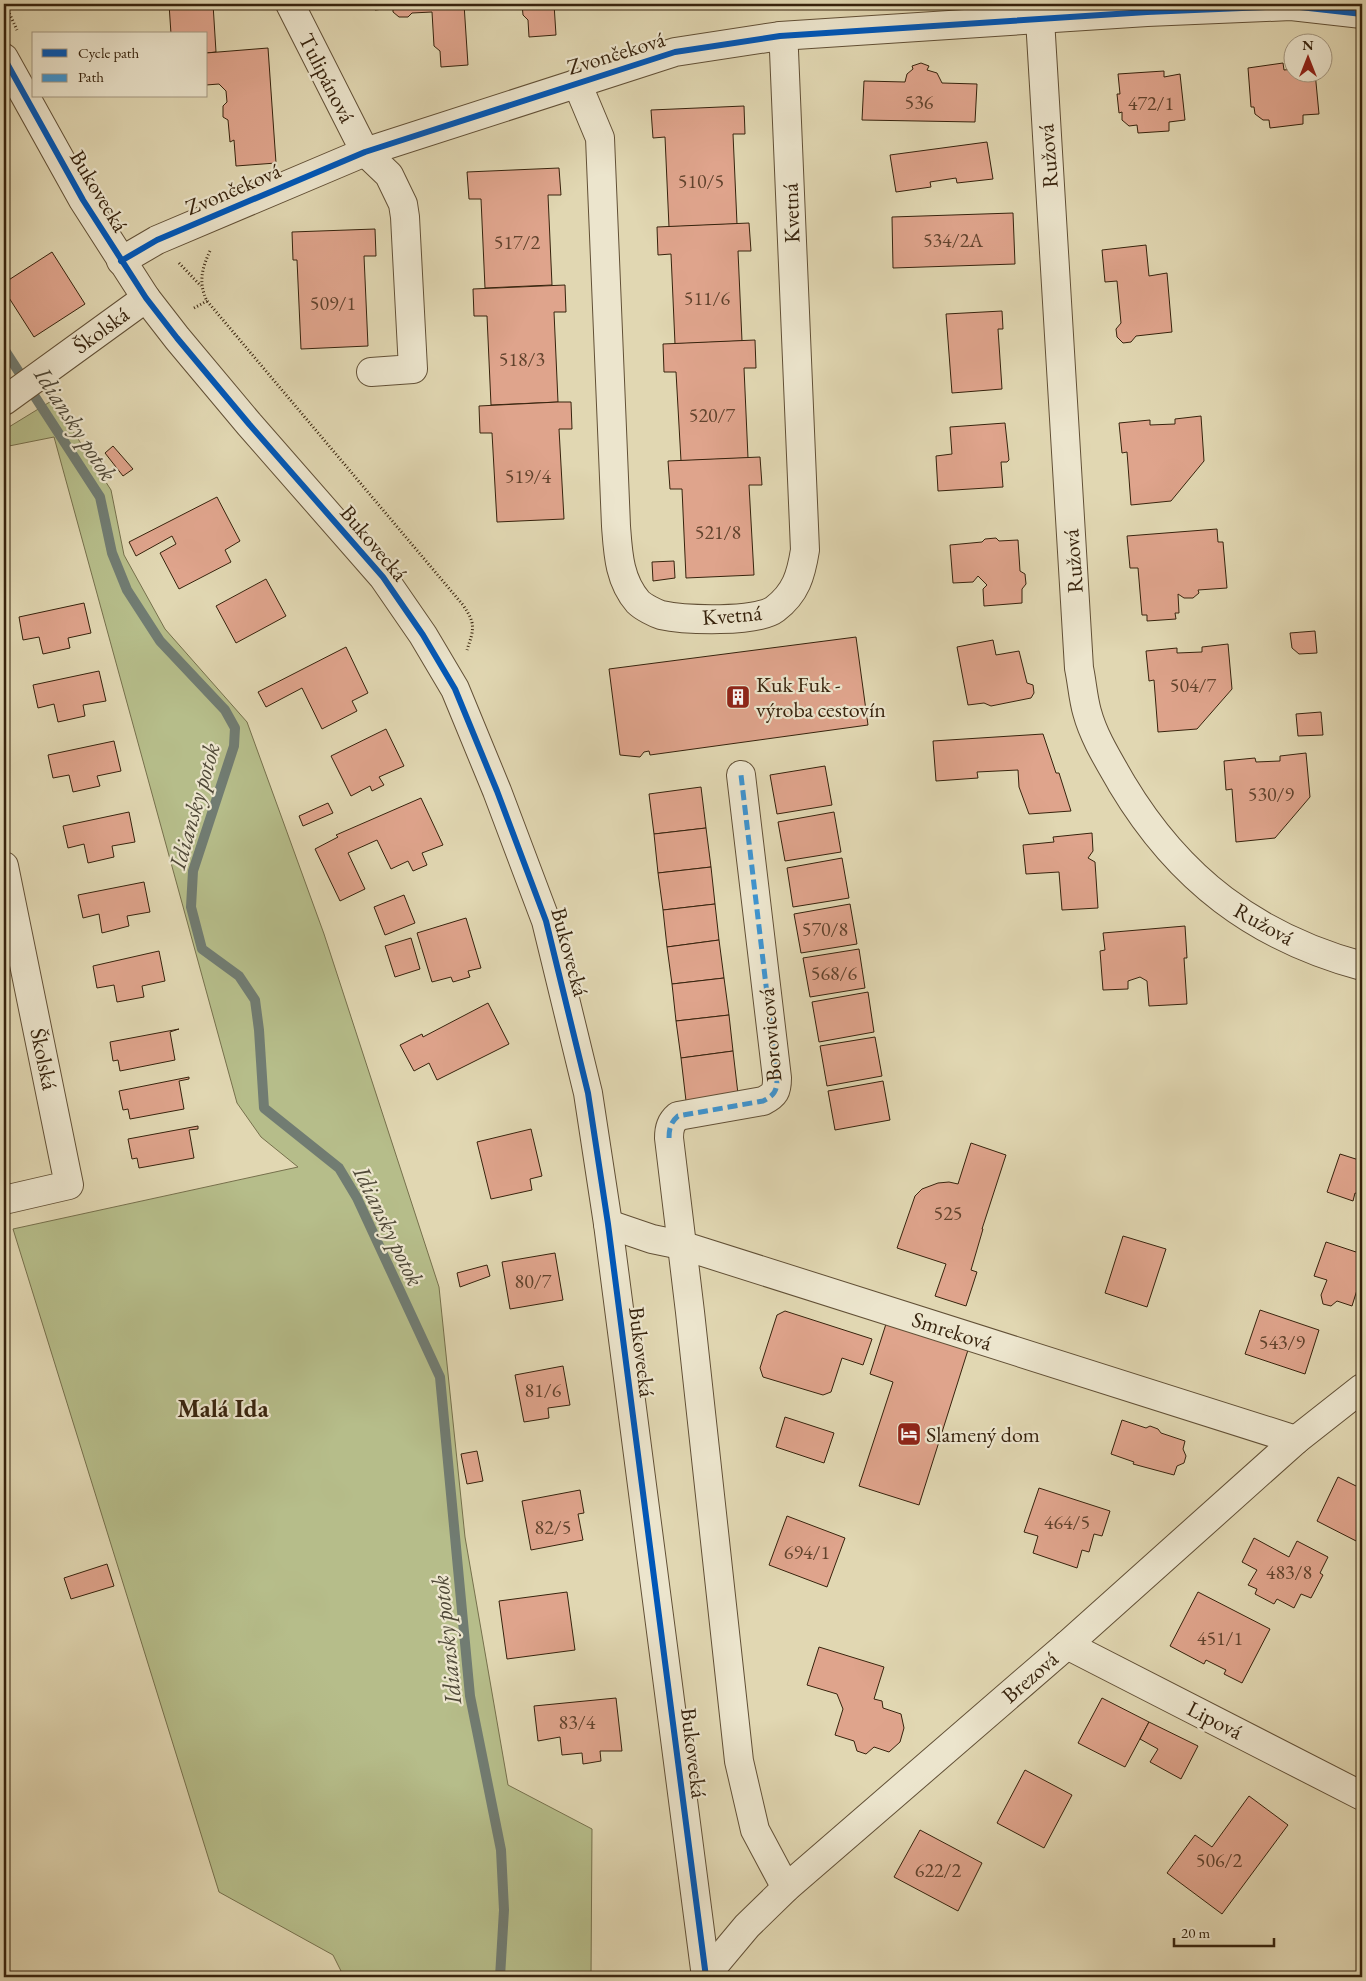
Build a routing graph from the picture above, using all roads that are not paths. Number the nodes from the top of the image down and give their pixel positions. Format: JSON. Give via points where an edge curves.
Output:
{"nodes":[{"id":1,"x":290,"y":4,"type":"edge"},
{"id":2,"x":1147,"y":8,"type":"edge"},
{"id":3,"x":1362,"y":14,"type":"edge"},
{"id":4,"x":1040,"y":19,"type":"junction"},
{"id":5,"x":780,"y":36,"type":"junction"},
{"id":6,"x":4,"y":58,"type":"edge"},
{"id":7,"x":577,"y":83,"type":"junction"},
{"id":8,"x":365,"y":152,"type":"junction"},
{"id":9,"x":121,"y":261,"type":"junction"},
{"id":10,"x":146,"y":298,"type":"junction"},
{"id":11,"x":371,"y":372,"type":"dead end"},
{"id":12,"x":5,"y":398,"type":"edge"},
{"id":13,"x":741,"y":775,"type":"dead end"},
{"id":14,"x":4,"y":866,"type":"edge"},
{"id":15,"x":1362,"y":966,"type":"edge"},
{"id":16,"x":4,"y":1200,"type":"edge"},
{"id":17,"x":608,"y":1224,"type":"junction"},
{"id":18,"x":681,"y":1245,"type":"junction"},
{"id":19,"x":1362,"y":1388,"type":"edge"},
{"id":20,"x":1296,"y":1440,"type":"junction"},
{"id":21,"x":1067,"y":1645,"type":"junction"},
{"id":22,"x":1362,"y":1796,"type":"edge"},
{"id":23,"x":786,"y":1888,"type":"junction"},
{"id":24,"x":706,"y":1976,"type":"edge"}],
"edges":[{"from":1,"to":8,"type":"street","name":"Tulipánová"},
{"from":2,"to":3,"type":"street","name":"Zvončeková","via":[[1291,6]]},
{"from":2,"to":4,"type":"street","name":"Zvončeková"},
{"from":4,"to":5,"type":"street","name":"Zvončeková"},
{"from":4,"to":15,"type":"street","name":"Ružová","via":[[1079,668],[1087,712],[1098,742],[1136,807],[1164,845],[1197,879],[1230,906],[1264,927],[1339,960]]},
{"from":5,"to":7,"type":"street","name":"Zvončeková","via":[[675,52]]},
{"from":5,"to":7,"type":"street","name":"Kvetná","via":[[784,51],[805,550],[801,574],[790,595],[773,610],[756,616],[711,619],[660,614],[639,603],[625,583],[616,526],[600,138]]},
{"from":6,"to":9,"type":"street","name":"Bukovecká"},
{"from":7,"to":8,"type":"street","name":"Zvončeková"},
{"from":8,"to":9,"type":"street","name":"Zvončeková","via":[[157,240]]},
{"from":8,"to":11,"type":"street","via":[[389,175],[402,204],[413,369]]},
{"from":9,"to":10,"type":"street","name":"Bukovecká"},
{"from":10,"to":12,"type":"street","name":"Školská"},
{"from":10,"to":17,"type":"street","name":"Bukovecká","via":[[237,410],[383,577],[455,689],[546,922],[588,1093]]},
{"from":13,"to":18,"type":"street","name":"Borovicová","via":[[777,1089],[773,1096],[763,1101],[688,1113],[672,1121],[669,1138]]},
{"from":14,"to":16,"type":"street","name":"Školská","via":[[69,1185]]},
{"from":17,"to":18,"type":"street","name":"Smreková"},
{"from":17,"to":24,"type":"street","name":"Bukovecká"},
{"from":18,"to":20,"type":"street","name":"Smreková"},
{"from":18,"to":23,"type":"street","via":[[739,1761],[755,1830]]},
{"from":19,"to":20,"type":"street","name":"Brezová"},
{"from":20,"to":21,"type":"street","name":"Brezová"},
{"from":21,"to":22,"type":"street","name":"Lipová"},
{"from":21,"to":23,"type":"street","name":"Brezová"},
{"from":23,"to":24,"type":"street","name":"Brezová","via":[[747,1926]]}]}
